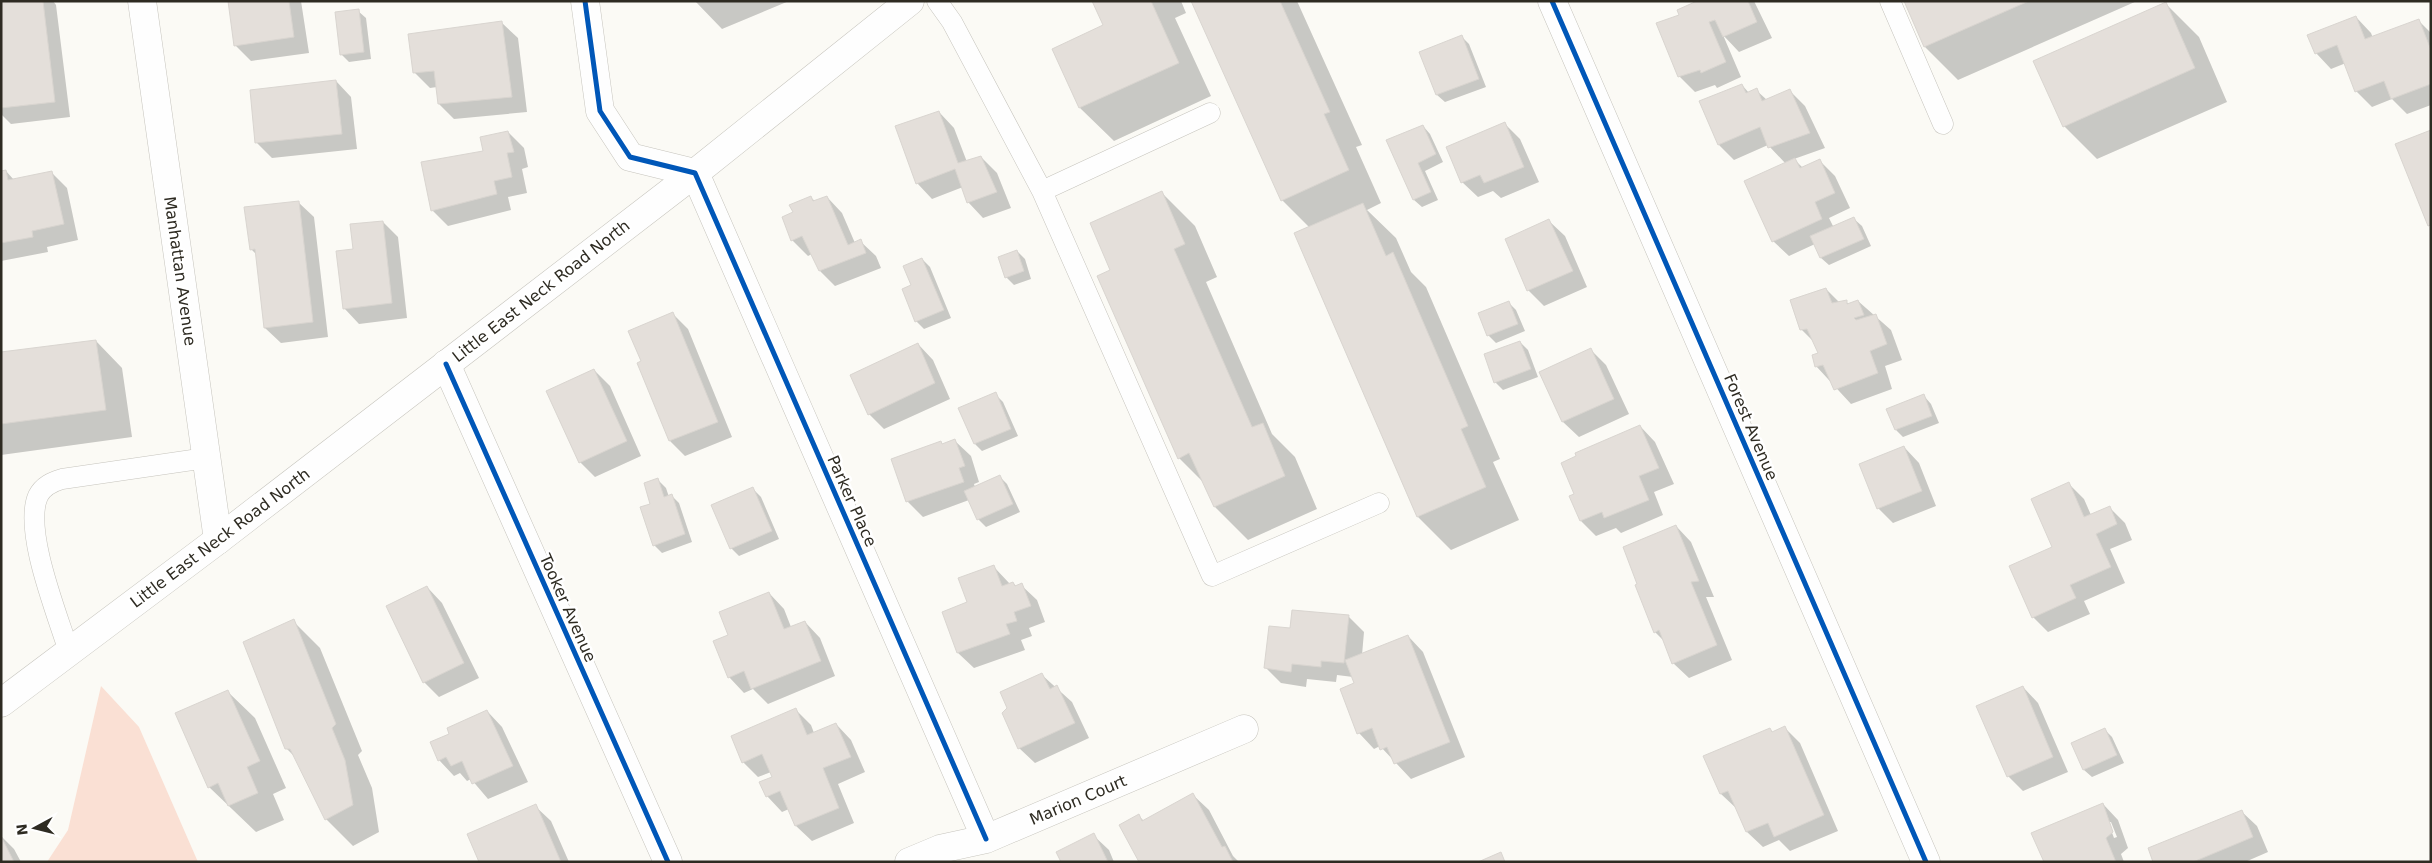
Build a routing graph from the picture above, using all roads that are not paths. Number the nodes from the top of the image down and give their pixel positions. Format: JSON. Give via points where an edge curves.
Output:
{"nodes":[{"id":1,"x":142,"y":1,"type":"edge"},
{"id":2,"x":585,"y":1,"type":"edge"},
{"id":3,"x":910,"y":1,"type":"edge"},
{"id":4,"x":937,"y":1,"type":"edge"},
{"id":5,"x":1552,"y":1,"type":"edge"},
{"id":6,"x":1890,"y":1,"type":"edge"},
{"id":7,"x":1210,"y":113,"type":"dead end"},
{"id":8,"x":1943,"y":124,"type":"dead end"},
{"id":9,"x":694,"y":173,"type":"junction"},
{"id":10,"x":1042,"y":190,"type":"junction"},
{"id":11,"x":446,"y":364,"type":"junction"},
{"id":12,"x":206,"y":458,"type":"junction"},
{"id":13,"x":1379,"y":503,"type":"dead end"},
{"id":14,"x":218,"y":540,"type":"junction"},
{"id":15,"x":69,"y":652,"type":"junction"},
{"id":16,"x":1,"y":703,"type":"edge"},
{"id":17,"x":1244,"y":729,"type":"dead end"},
{"id":18,"x":986,"y":839,"type":"junction"},
{"id":19,"x":668,"y":862,"type":"edge"},
{"id":20,"x":909,"y":862,"type":"edge"},
{"id":21,"x":1926,"y":862,"type":"edge"}],
"edges":[{"from":1,"to":12,"type":"street","name":"Manhattan Avenue"},
{"from":2,"to":9,"type":"street","via":[[600,111],[630,157]]},
{"from":3,"to":9,"type":"street","name":"Little East Neck Road North"},
{"from":4,"to":10,"type":"lane","via":[[952,22]]},
{"from":5,"to":21,"type":"street","name":"Forest Avenue"},
{"from":6,"to":8,"type":"lane"},
{"from":7,"to":10,"type":"lane"},
{"from":9,"to":11,"type":"street","name":"Little East Neck Road North"},
{"from":9,"to":18,"type":"street","name":"Parker Place"},
{"from":10,"to":13,"type":"lane","via":[[1212,576]]},
{"from":11,"to":14,"type":"street","name":"Little East Neck Road North"},
{"from":11,"to":19,"type":"street","name":"Tooker Avenue"},
{"from":12,"to":14,"type":"street","name":"Manhattan Avenue"},
{"from":12,"to":15,"type":"lane","via":[[62,479],[49,483],[38,496],[34,519],[40,563]]},
{"from":14,"to":15,"type":"street","name":"Little East Neck Road North"},
{"from":15,"to":16,"type":"street","name":"Little East Neck Road North"},
{"from":17,"to":18,"type":"street","name":"Marion Court"},
{"from":18,"to":20,"type":"street","name":"Marion Court","via":[[940,849]]}]}
